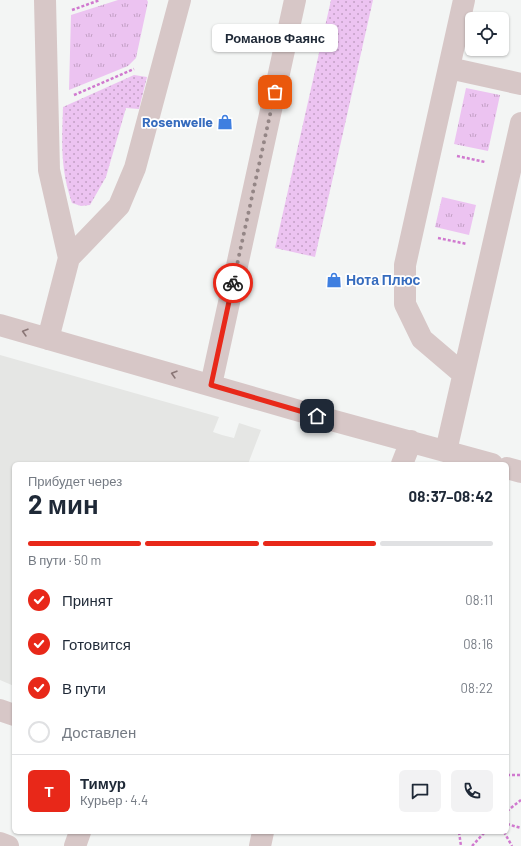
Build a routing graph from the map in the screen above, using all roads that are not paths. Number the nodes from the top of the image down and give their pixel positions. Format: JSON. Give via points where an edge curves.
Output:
{"nodes":[{"id":1,"x":45,"y":0,"type":"edge"},
{"id":2,"x":180,"y":0,"type":"edge"},
{"id":3,"x":295,"y":0,"type":"edge"},
{"id":4,"x":464,"y":0,"type":"edge"},
{"id":5,"x":449,"y":68,"type":"junction"},
{"id":6,"x":521,"y":84,"type":"edge"},
{"id":7,"x":521,"y":123,"type":"edge"},
{"id":8,"x":69,"y":258,"type":"junction"},
{"id":9,"x":0,"y":325,"type":"edge"},
{"id":10,"x":48,"y":339,"type":"junction"},
{"id":11,"x":463,"y":374,"type":"junction"},
{"id":12,"x":211,"y":385,"type":"junction"},
{"id":13,"x":410,"y":441,"type":"junction"},
{"id":14,"x":446,"y":451,"type":"junction"},
{"id":15,"x":403,"y":462,"type":"edge"},
{"id":16,"x":485,"y":462,"type":"edge"},
{"id":17,"x":509,"y":469,"type":"edge"},
{"id":18,"x":521,"y":472,"type":"edge"},
{"id":19,"x":0,"y":710,"type":"edge"},
{"id":20,"x":12,"y":714,"type":"edge"},
{"id":21,"x":79,"y":834,"type":"edge"},
{"id":22,"x":263,"y":834,"type":"edge"},
{"id":23,"x":0,"y":843,"type":"edge"},
{"id":24,"x":8,"y":846,"type":"edge"},
{"id":25,"x":75,"y":846,"type":"edge"},
{"id":26,"x":260,"y":846,"type":"edge"}],
"edges":[{"from":1,"to":8,"type":"street","via":[[49,170]]},
{"from":2,"to":8,"type":"street","via":[[135,168],[119,206]]},
{"from":3,"to":12,"type":"street"},
{"from":4,"to":5,"type":"street"},
{"from":5,"to":6,"type":"street"},
{"from":5,"to":11,"type":"street","via":[[405,265],[405,304],[422,339]]},
{"from":7,"to":11,"type":"street"},
{"from":8,"to":10,"type":"street"},
{"from":10,"to":9,"type":"street","one_way":true},
{"from":12,"to":10,"type":"street","one_way":true},
{"from":11,"to":14,"type":"street"},
{"from":12,"to":13,"type":"street"},
{"from":13,"to":14,"type":"street"},
{"from":13,"to":15,"type":"street"},
{"from":14,"to":16,"type":"street"},
{"from":17,"to":18,"type":"street"},
{"from":19,"to":20,"type":"street"},
{"from":21,"to":25,"type":"street"},
{"from":22,"to":26,"type":"street"},
{"from":23,"to":24,"type":"street"}]}
